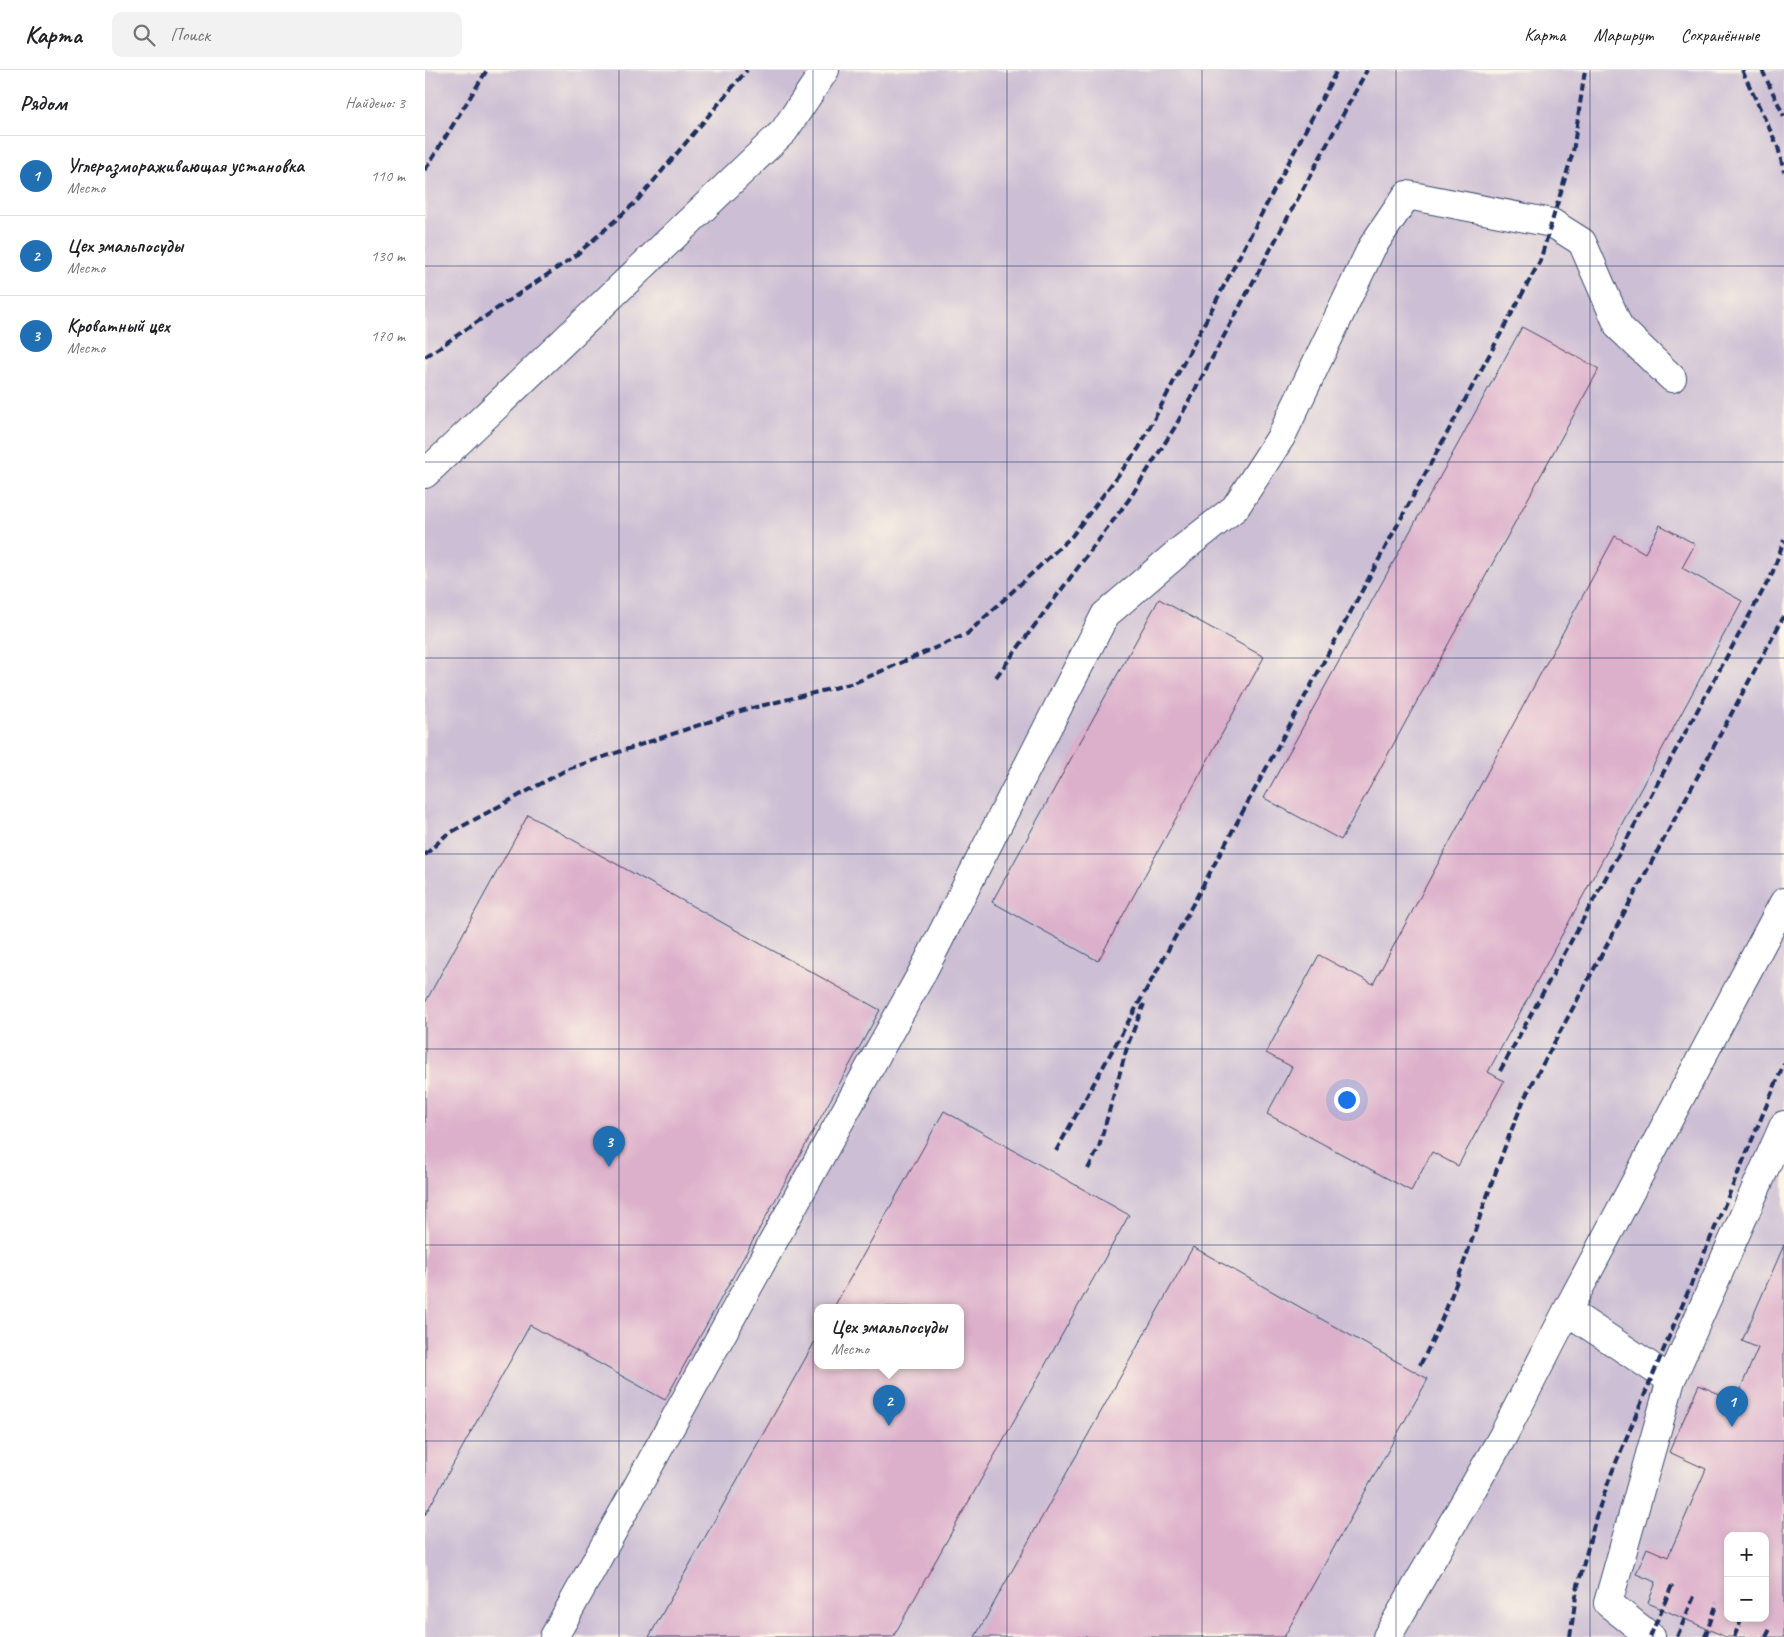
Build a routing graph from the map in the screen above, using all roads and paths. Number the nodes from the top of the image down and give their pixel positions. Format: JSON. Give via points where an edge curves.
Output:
{"nodes":[{"id":1,"x":825,"y":70,"type":"edge"},
{"id":2,"x":1672,"y":378,"type":"dead end"},
{"id":3,"x":425,"y":474,"type":"edge"},
{"id":4,"x":1784,"y":902,"type":"edge"},
{"id":5,"x":1784,"y":1125,"type":"edge"},
{"id":6,"x":1567,"y":1311,"type":"junction"},
{"id":7,"x":1671,"y":1380,"type":"junction"},
{"id":8,"x":554,"y":1637,"type":"edge"},
{"id":9,"x":1387,"y":1637,"type":"edge"},
{"id":10,"x":1651,"y":1637,"type":"edge"}],
"edges":[{"from":1,"to":3,"type":"lane","via":[[784,131]]},
{"from":2,"to":8,"type":"lane","via":[[1619,327],[1582,242],[1552,224],[1407,195],[1372,248],[1281,437],[1235,508],[1105,616],[922,973]]},
{"from":4,"to":6,"type":"lane"},
{"from":5,"to":7,"type":"lane"},
{"from":6,"to":7,"type":"lane"},
{"from":6,"to":9,"type":"lane","via":[[1503,1436]]},
{"from":7,"to":10,"type":"lane","via":[[1608,1603]]}]}
